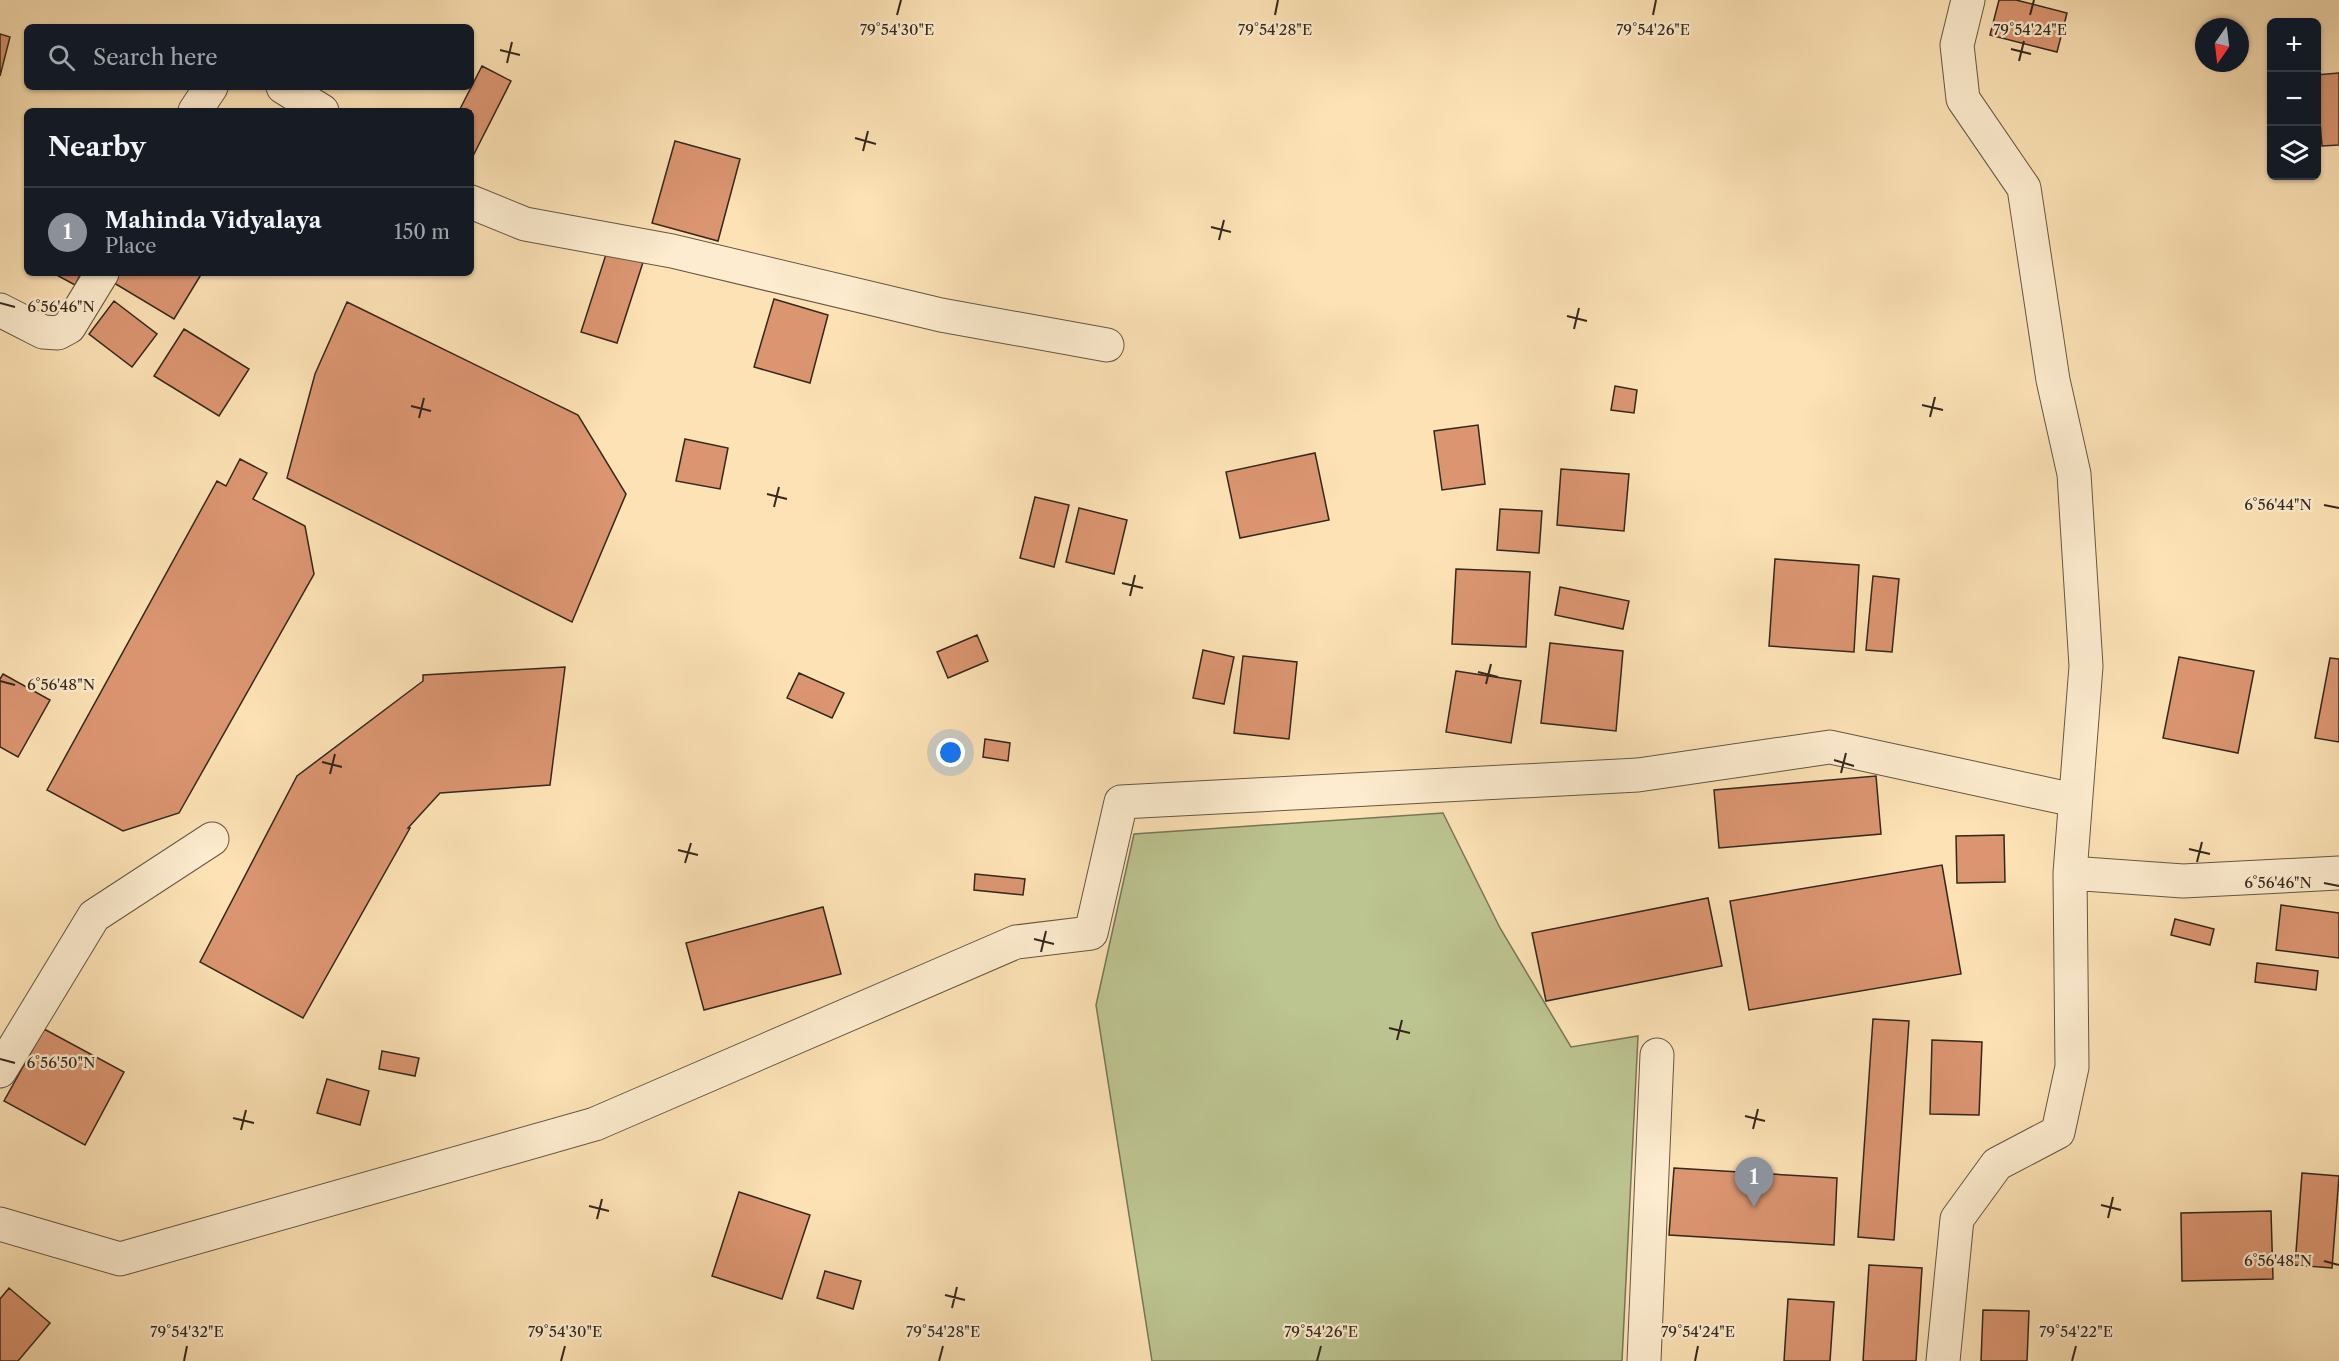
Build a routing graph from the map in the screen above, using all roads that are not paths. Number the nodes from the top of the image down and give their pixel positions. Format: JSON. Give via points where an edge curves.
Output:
{"nodes":[{"id":1,"x":1968,"y":0,"type":"edge"},
{"id":2,"x":209,"y":90,"type":"edge"},
{"id":3,"x":288,"y":90,"type":"edge"},
{"id":4,"x":197,"y":108,"type":"edge"},
{"id":5,"x":317,"y":108,"type":"edge"},
{"id":6,"x":474,"y":203,"type":"edge"},
{"id":7,"x":100,"y":276,"type":"edge"},
{"id":8,"x":0,"y":310,"type":"edge"},
{"id":9,"x":1107,"y":345,"type":"dead end"},
{"id":10,"x":2074,"y":800,"type":"junction"},
{"id":11,"x":212,"y":839,"type":"dead end"},
{"id":12,"x":2070,"y":873,"type":"junction"},
{"id":13,"x":2339,"y":873,"type":"edge"},
{"id":14,"x":1657,"y":1055,"type":"dead end"},
{"id":15,"x":0,"y":1071,"type":"edge"},
{"id":16,"x":0,"y":1224,"type":"edge"},
{"id":17,"x":1644,"y":1361,"type":"edge"},
{"id":18,"x":1943,"y":1361,"type":"edge"}],
"edges":[{"from":1,"to":10,"type":"street","via":[[1957,45],[1963,99],[2024,188],[2053,380],[2074,474],[2086,666]]},
{"from":2,"to":4,"type":"street"},
{"from":3,"to":5,"type":"street"},
{"from":6,"to":9,"type":"street","via":[[525,224],[672,251],[941,315]]},
{"from":7,"to":8,"type":"street","via":[[69,327],[58,333],[43,332]]},
{"from":10,"to":12,"type":"street"},
{"from":10,"to":16,"type":"street","via":[[1830,747],[1638,775],[1120,802],[1091,933],[1016,942],[595,1124],[120,1259]]},
{"from":11,"to":15,"type":"street","via":[[94,916]]},
{"from":12,"to":13,"type":"street","via":[[2183,881]]},
{"from":12,"to":18,"type":"street","via":[[2072,1067],[2058,1131],[1997,1164],[1957,1219]]},
{"from":14,"to":17,"type":"street"}]}
